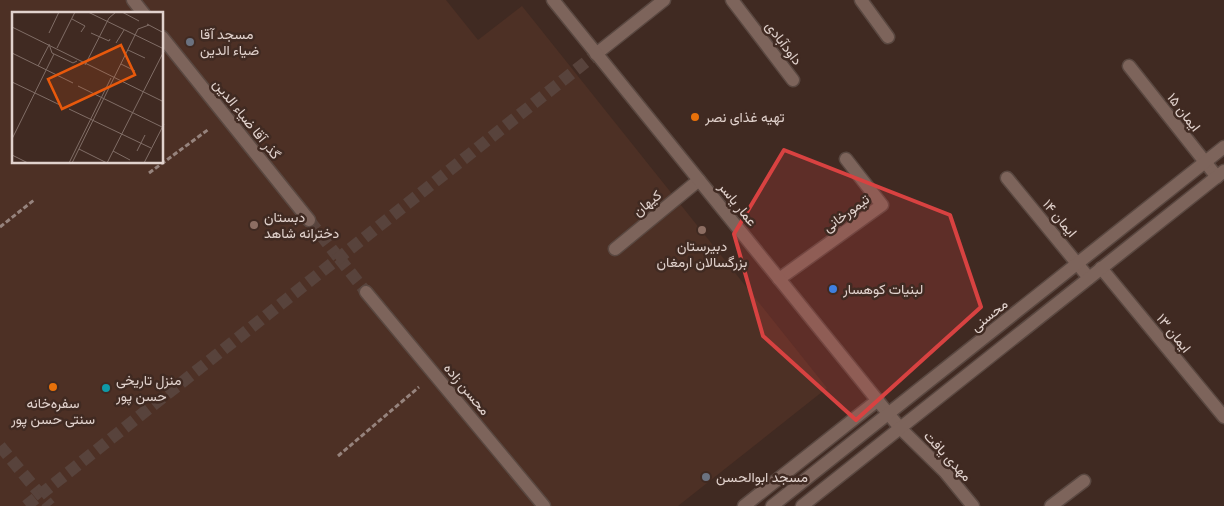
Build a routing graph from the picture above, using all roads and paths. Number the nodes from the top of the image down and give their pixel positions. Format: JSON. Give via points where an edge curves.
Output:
{"nodes":[{"id":1,"x":133,"y":0,"type":"edge"},
{"id":2,"x":553,"y":0,"type":"edge"},
{"id":3,"x":664,"y":0,"type":"edge"},
{"id":4,"x":732,"y":0,"type":"edge"},
{"id":5,"x":861,"y":0,"type":"edge"},
{"id":6,"x":142,"y":12,"type":"edge"},
{"id":7,"x":888,"y":37,"type":"dead end"},
{"id":8,"x":164,"y":39,"type":"edge"},
{"id":9,"x":596,"y":54,"type":"junction"},
{"id":10,"x":1129,"y":66,"type":"dead end"},
{"id":11,"x":793,"y":80,"type":"dead end"},
{"id":12,"x":226,"y":116,"type":"junction"},
{"id":13,"x":1224,"y":147,"type":"edge"},
{"id":14,"x":846,"y":159,"type":"dead end"},
{"id":15,"x":1205,"y":162,"type":"junction"},
{"id":16,"x":164,"y":163,"type":"edge"},
{"id":17,"x":162,"y":164,"type":"edge"},
{"id":18,"x":149,"y":174,"type":"dead end"},
{"id":19,"x":1220,"y":174,"type":"edge"},
{"id":20,"x":1007,"y":178,"type":"dead end"},
{"id":21,"x":699,"y":180,"type":"junction"},
{"id":22,"x":34,"y":200,"type":"dead end"},
{"id":23,"x":309,"y":220,"type":"tunnel mouth"},
{"id":24,"x":0,"y":226,"type":"edge"},
{"id":25,"x":614,"y":249,"type":"dead end"},
{"id":26,"x":1077,"y":263,"type":"junction"},
{"id":27,"x":1102,"y":268,"type":"junction"},
{"id":28,"x":1089,"y":278,"type":"junction"},
{"id":29,"x":779,"y":279,"type":"junction"},
{"id":30,"x":366,"y":292,"type":"tunnel mouth"},
{"id":31,"x":434,"y":374,"type":"junction"},
{"id":32,"x":878,"y":400,"type":"junction"},
{"id":33,"x":889,"y":414,"type":"junction"},
{"id":34,"x":1224,"y":417,"type":"edge"},
{"id":35,"x":900,"y":428,"type":"junction"},
{"id":36,"x":338,"y":456,"type":"dead end"},
{"id":37,"x":1084,"y":481,"type":"dead end"},
{"id":38,"x":544,"y":506,"type":"edge"},
{"id":39,"x":744,"y":506,"type":"edge"},
{"id":40,"x":772,"y":506,"type":"edge"},
{"id":41,"x":802,"y":506,"type":"edge"},
{"id":42,"x":973,"y":506,"type":"edge"},
{"id":43,"x":1051,"y":506,"type":"edge"}],
"edges":[{"from":1,"to":6,"type":"street"},
{"from":2,"to":9,"type":"street","name":"عمار یاسر"},
{"from":3,"to":9,"type":"street"},
{"from":4,"to":11,"type":"street","name":"داودآبادی"},
{"from":5,"to":7,"type":"street"},
{"from":8,"to":12,"type":"street","name":"گذر آقا ضیاء الدین"},
{"from":9,"to":21,"type":"street","name":"عمار یاسر"},
{"from":10,"to":15,"type":"street","name":"ایمان ۱۵"},
{"from":12,"to":16,"type":"path"},
{"from":12,"to":23,"type":"street","name":"گذر آقا ضیاء الدین"},
{"from":13,"to":15,"type":"street","name":"محسنی"},
{"from":14,"to":29,"type":"street","name":"تیمورخانی","via":[[882,205]]},
{"from":15,"to":19,"type":"street","name":"ایمان ۱۵"},
{"from":15,"to":26,"type":"street","name":"محسنی"},
{"from":17,"to":18,"type":"path"},
{"from":19,"to":27,"type":"street"},
{"from":20,"to":26,"type":"street","name":"ایمان ۱۴"},
{"from":21,"to":25,"type":"street","name":"کیهان"},
{"from":21,"to":29,"type":"street","name":"عمار یاسر"},
{"from":22,"to":24,"type":"path"},
{"from":26,"to":28,"type":"street","name":"ایمان ۱۴"},
{"from":26,"to":33,"type":"street","name":"محسنی"},
{"from":27,"to":28,"type":"street"},
{"from":27,"to":34,"type":"street","name":"ایمان ۱۳"},
{"from":28,"to":35,"type":"street"},
{"from":29,"to":32,"type":"street","name":"عمار یاسر"},
{"from":30,"to":31,"type":"street","name":"محسن زاده"},
{"from":31,"to":36,"type":"path"},
{"from":31,"to":38,"type":"street","name":"محسن زاده"},
{"from":32,"to":33,"type":"street","name":"عمار یاسر"},
{"from":32,"to":39,"type":"street"},
{"from":33,"to":35,"type":"street","name":"عمار یاسر"},
{"from":33,"to":40,"type":"street","name":"محسنی"},
{"from":35,"to":41,"type":"street"},
{"from":35,"to":42,"type":"street","name":"مهدی یافت","via":[[945,472]]},
{"from":37,"to":43,"type":"street"}]}
